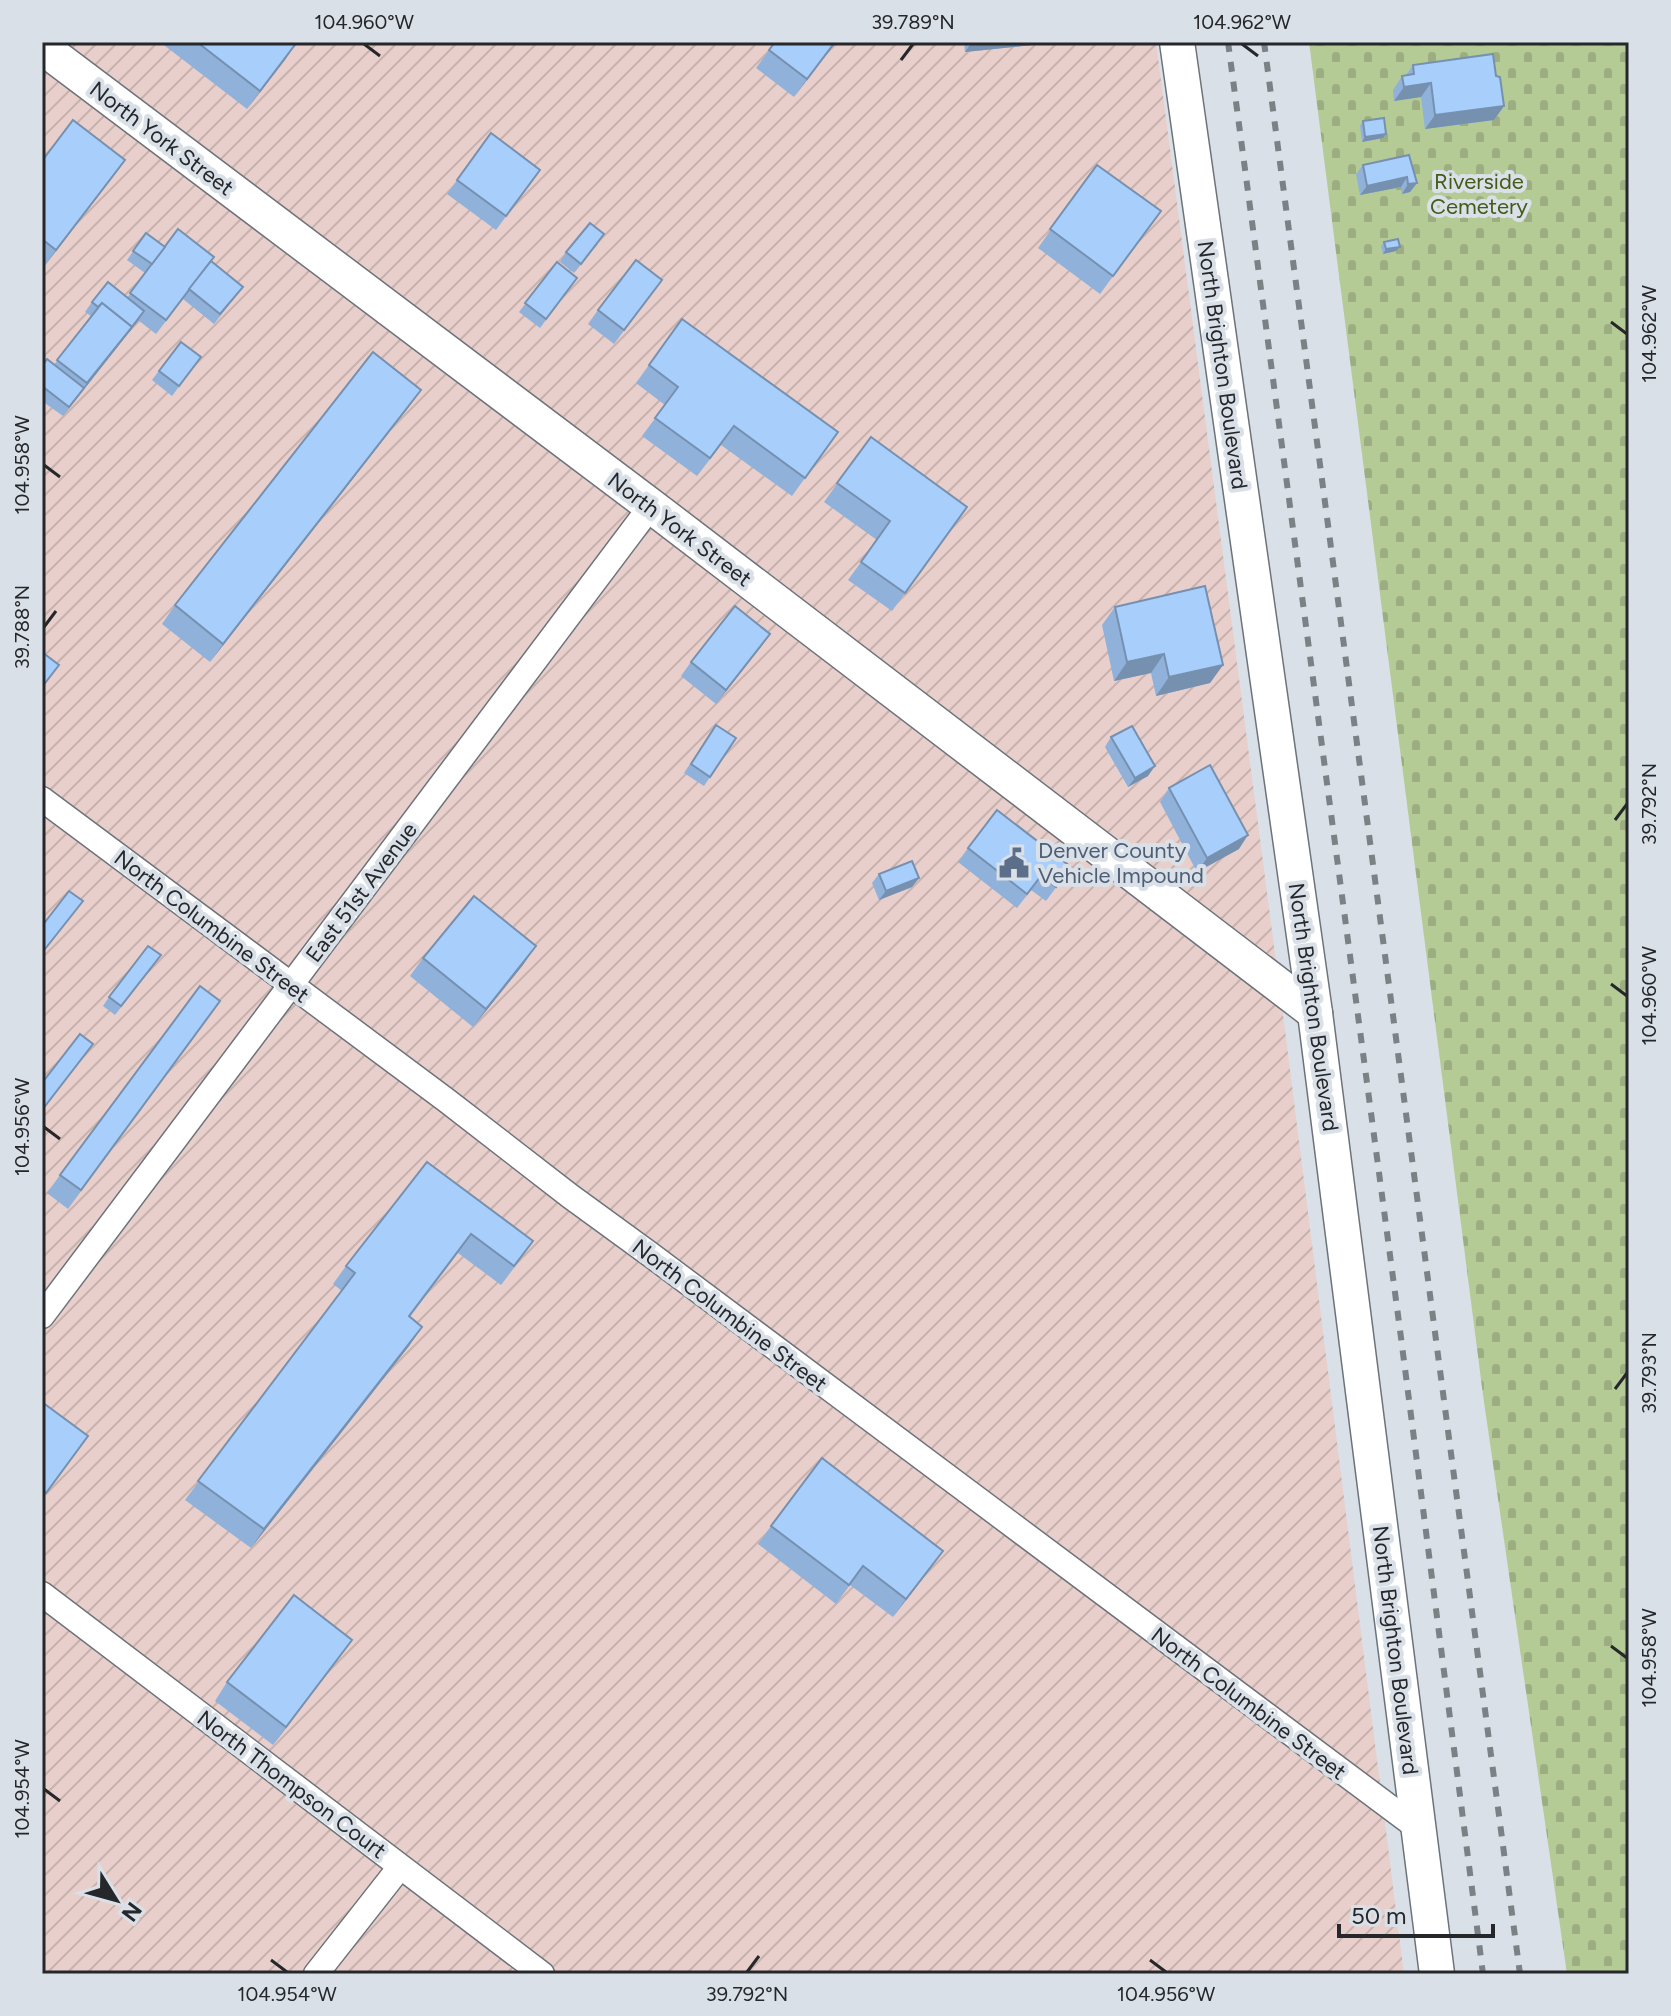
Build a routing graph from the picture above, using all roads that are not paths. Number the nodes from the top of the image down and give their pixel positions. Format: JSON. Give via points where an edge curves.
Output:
{"nodes":[{"id":1,"x":1177,"y":42,"type":"edge"},
{"id":2,"x":42,"y":47,"type":"edge"},
{"id":3,"x":651,"y":506,"type":"junction"},
{"id":4,"x":42,"y":799,"type":"edge"},
{"id":5,"x":291,"y":985,"type":"junction"},
{"id":6,"x":1315,"y":1013,"type":"junction"},
{"id":7,"x":42,"y":1316,"type":"edge"},
{"id":8,"x":42,"y":1594,"type":"edge"},
{"id":9,"x":1419,"y":1829,"type":"junction"},
{"id":10,"x":400,"y":1867,"type":"junction"},
{"id":11,"x":316,"y":1974,"type":"edge"},
{"id":12,"x":542,"y":1974,"type":"edge"},
{"id":13,"x":1437,"y":1974,"type":"edge"}],
"edges":[{"from":1,"to":6,"type":"main road","name":"North Brighton Boulevard"},
{"from":2,"to":3,"type":"main road","name":"North York Street"},
{"from":3,"to":5,"type":"street","name":"East 51st Avenue"},
{"from":3,"to":6,"type":"main road","name":"North York Street"},
{"from":4,"to":5,"type":"street","name":"North Columbine Street"},
{"from":5,"to":7,"type":"street","name":"East 51st Avenue"},
{"from":5,"to":9,"type":"street","name":"North Columbine Street"},
{"from":6,"to":9,"type":"main road","name":"North Brighton Boulevard"},
{"from":8,"to":10,"type":"street","name":"North Thompson Court"},
{"from":9,"to":13,"type":"main road","name":"North Brighton Boulevard"},
{"from":10,"to":11,"type":"street"},
{"from":10,"to":12,"type":"street","name":"North Thompson Court"}]}
